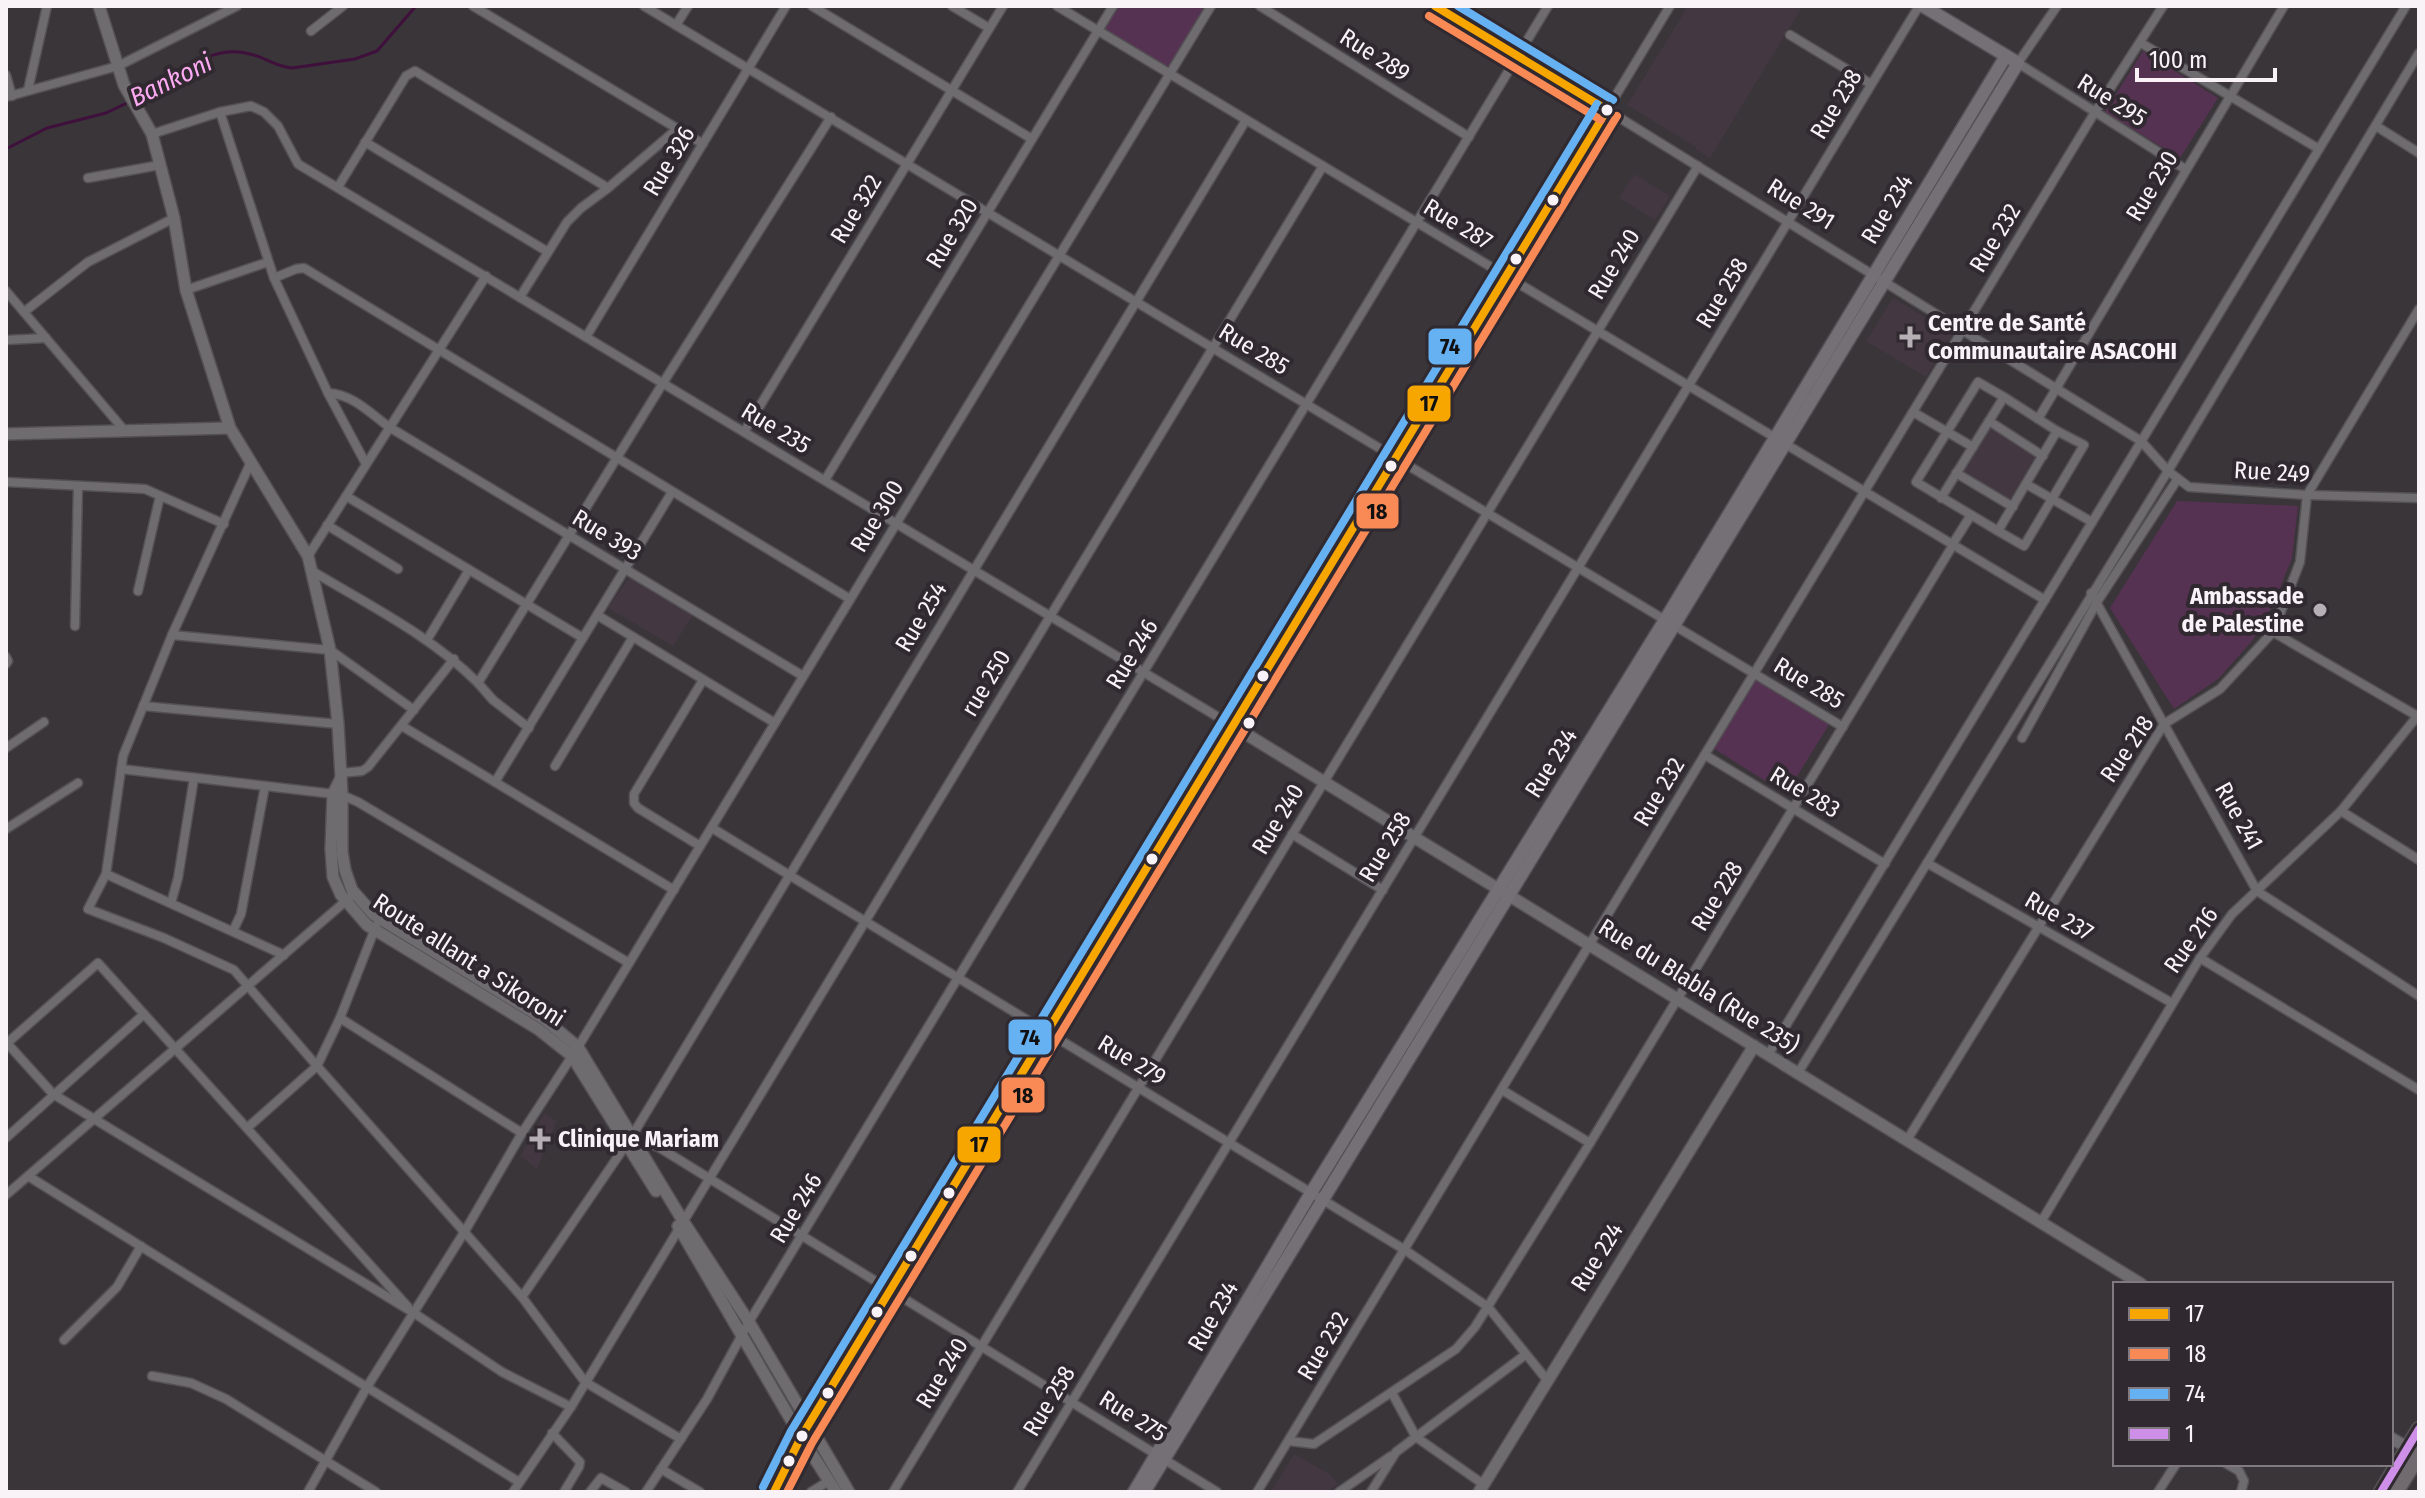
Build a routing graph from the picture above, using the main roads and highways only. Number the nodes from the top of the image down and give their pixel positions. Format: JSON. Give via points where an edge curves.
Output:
{"nodes":[{"id":1,"x":1923,"y":6,"type":"edge"},
{"id":2,"x":2006,"y":56,"type":"junction"},
{"id":3,"x":1670,"y":623,"type":"junction"},
{"id":4,"x":1504,"y":892,"type":"junction"},
{"id":5,"x":2419,"y":1429,"type":"edge"},
{"id":6,"x":2415,"y":1452,"type":"edge"},
{"id":7,"x":1161,"y":1457,"type":"junction"},
{"id":8,"x":1134,"y":1492,"type":"edge"},
{"id":9,"x":1144,"y":1492,"type":"edge"},
{"id":10,"x":2381,"y":1492,"type":"edge"},
{"id":11,"x":2396,"y":1492,"type":"edge"}],
"edges":[{"from":1,"to":2,"type":"main road"},
{"from":2,"to":3,"type":"main road","name":"Rue 234","via":[[1774,437]]},
{"from":2,"to":3,"type":"main road","name":"Rue 234","via":[[2018,63],[1786,445]]},
{"from":3,"to":4,"type":"main road","name":"Rue 234"},
{"from":4,"to":7,"type":"main road","name":"Rue 234","via":[[1323,1200]]},
{"from":4,"to":7,"type":"main road","name":"Rue 234","via":[[1311,1193]]},
{"from":5,"to":6,"type":"main road"},
{"from":6,"to":10,"type":"main road"},
{"from":6,"to":11,"type":"main road"},
{"from":7,"to":8,"type":"main road","name":"Rue 234"},
{"from":7,"to":9,"type":"main road","name":"Rue 234"}]}
